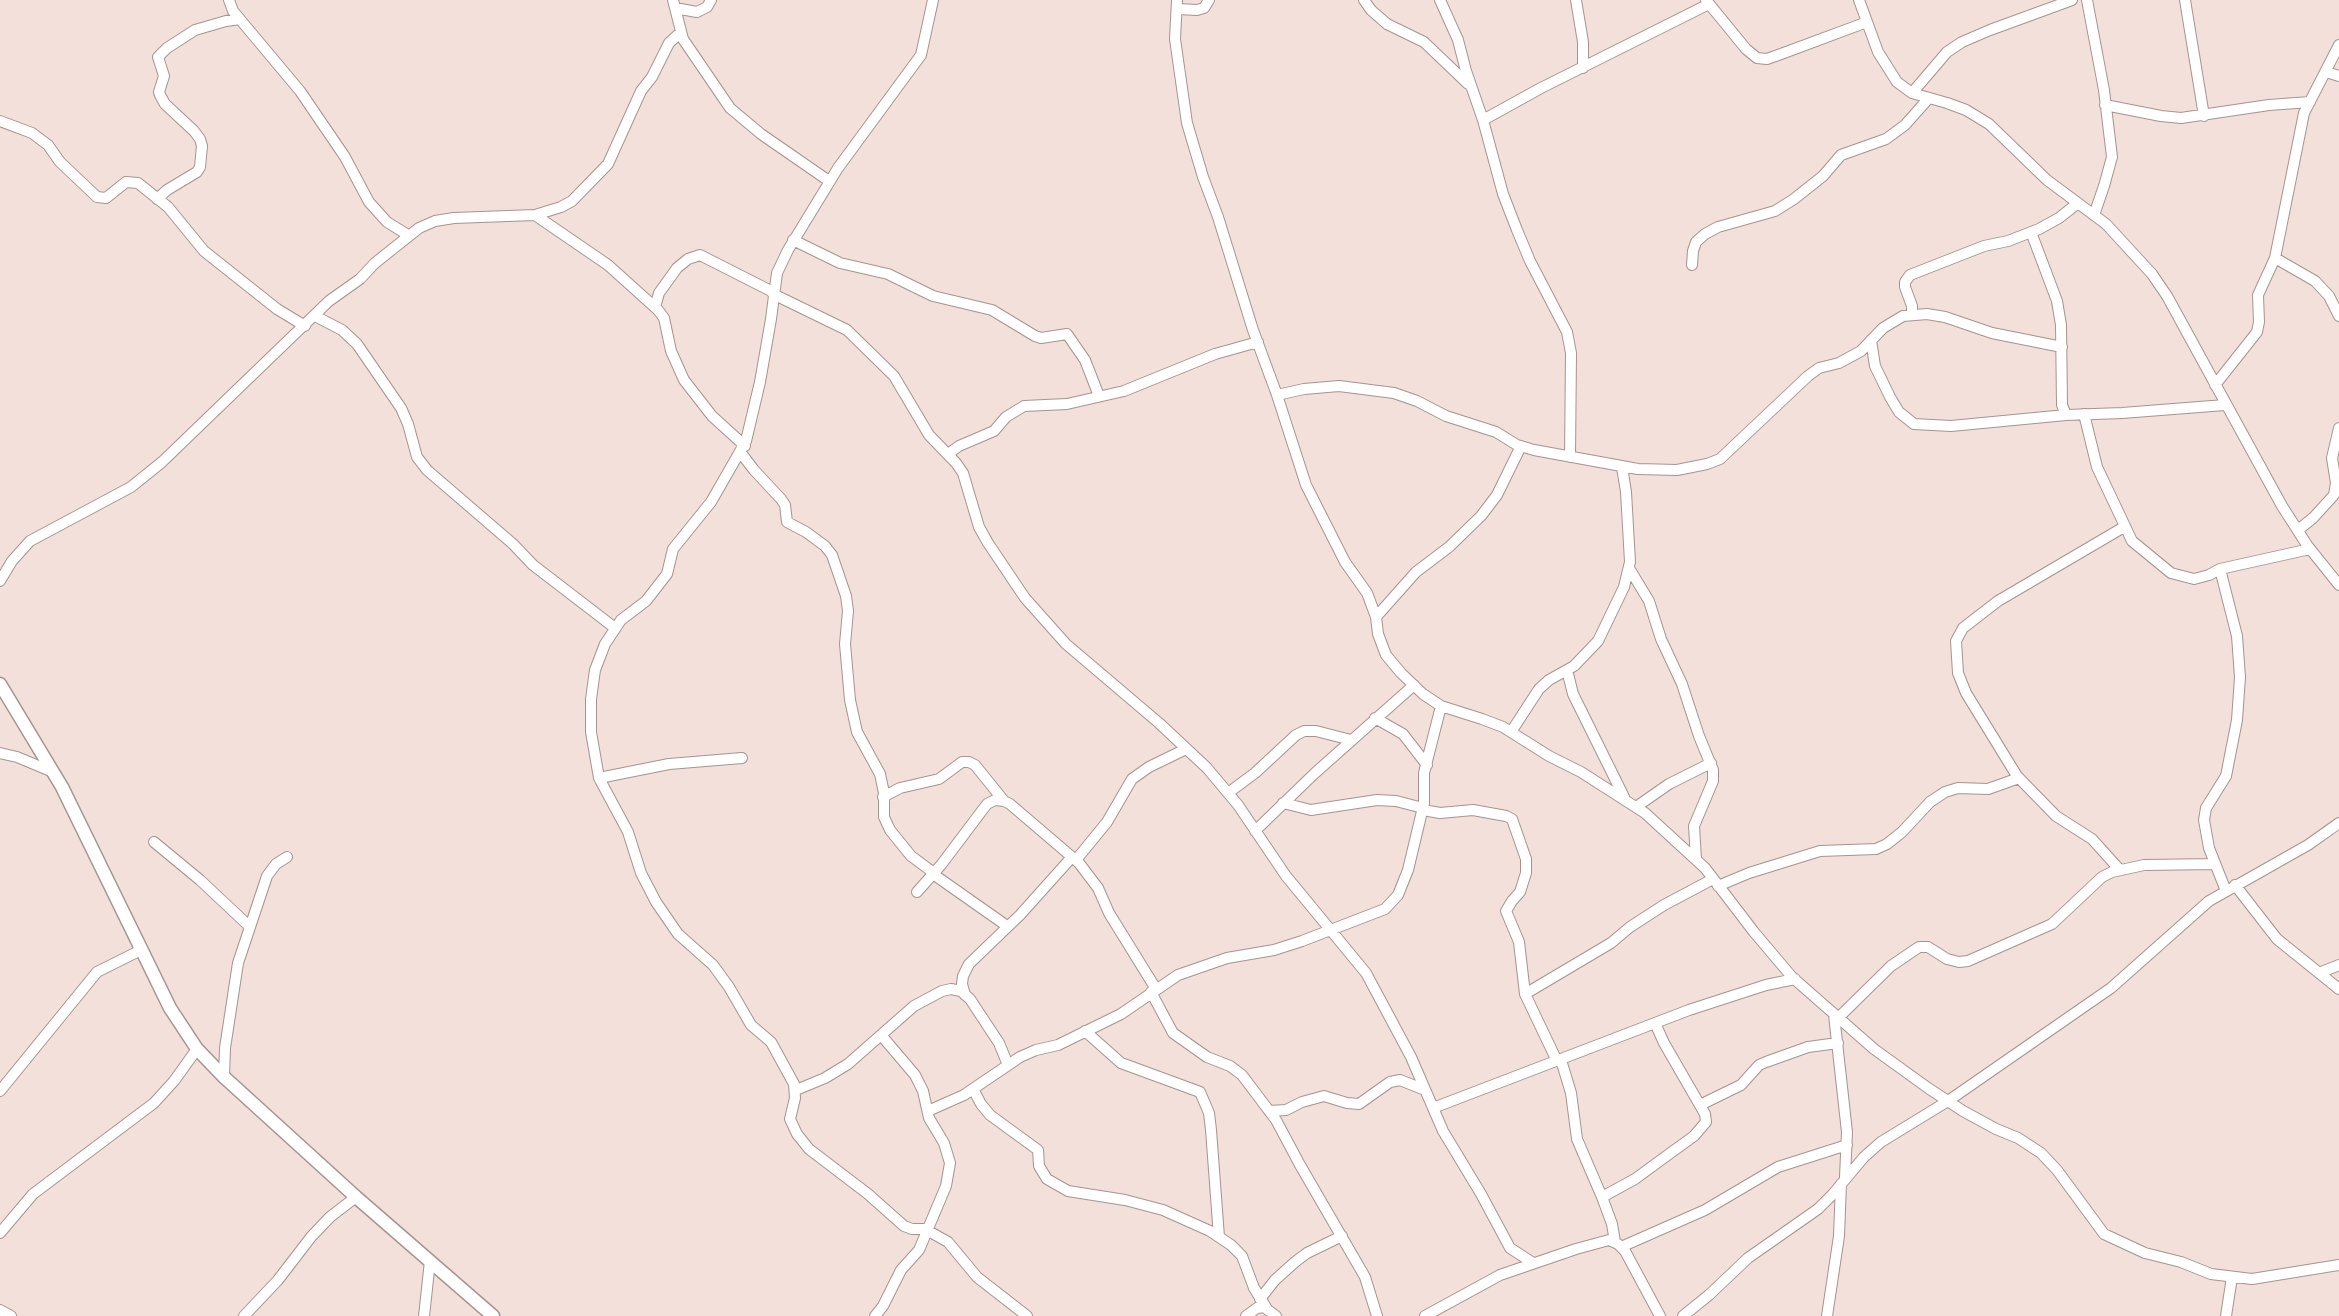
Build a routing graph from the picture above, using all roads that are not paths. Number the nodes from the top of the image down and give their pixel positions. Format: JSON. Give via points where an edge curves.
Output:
{"nodes":[{"id":1,"x":229,"y":0,"type":"edge"},
{"id":2,"x":711,"y":0,"type":"edge"},
{"id":3,"x":933,"y":0,"type":"edge"},
{"id":4,"x":1209,"y":0,"type":"edge"},
{"id":5,"x":1364,"y":0,"type":"edge"},
{"id":6,"x":1440,"y":0,"type":"edge"},
{"id":7,"x":1576,"y":0,"type":"edge"},
{"id":8,"x":1859,"y":0,"type":"edge"},
{"id":9,"x":2072,"y":0,"type":"edge"},
{"id":10,"x":2087,"y":0,"type":"edge"},
{"id":11,"x":2185,"y":0,"type":"edge"},
{"id":12,"x":1708,"y":2,"type":"edge"},
{"id":13,"x":674,"y":4,"type":"edge"},
{"id":14,"x":1177,"y":5,"type":"edge"},
{"id":15,"x":240,"y":19,"type":"junction"},
{"id":16,"x":1867,"y":22,"type":"junction"},
{"id":17,"x":681,"y":32,"type":"junction"},
{"id":18,"x":2339,"y":45,"type":"edge"},
{"id":19,"x":1583,"y":68,"type":"junction"},
{"id":20,"x":2326,"y":72,"type":"junction"},
{"id":21,"x":2339,"y":76,"type":"edge"},
{"id":22,"x":1473,"y":89,"type":"junction"},
{"id":23,"x":1912,"y":93,"type":"junction"},
{"id":24,"x":1928,"y":98,"type":"junction"},
{"id":25,"x":2310,"y":102,"type":"junction"},
{"id":26,"x":2105,"y":105,"type":"junction"},
{"id":27,"x":2204,"y":116,"type":"junction"},
{"id":28,"x":1483,"y":120,"type":"junction"},
{"id":29,"x":0,"y":121,"type":"edge"},
{"id":30,"x":830,"y":181,"type":"junction"},
{"id":31,"x":157,"y":199,"type":"junction"},
{"id":32,"x":2078,"y":203,"type":"junction"},
{"id":33,"x":535,"y":215,"type":"junction"},
{"id":34,"x":2094,"y":215,"type":"junction"},
{"id":35,"x":2031,"y":232,"type":"junction"},
{"id":36,"x":408,"y":235,"type":"junction"},
{"id":37,"x":793,"y":240,"type":"junction"},
{"id":38,"x":2275,"y":258,"type":"junction"},
{"id":39,"x":1692,"y":265,"type":"dead end"},
{"id":40,"x":773,"y":293,"type":"junction"},
{"id":41,"x":655,"y":307,"type":"junction"},
{"id":42,"x":315,"y":316,"type":"junction"},
{"id":43,"x":1912,"y":316,"type":"junction"},
{"id":44,"x":2339,"y":316,"type":"edge"},
{"id":45,"x":305,"y":326,"type":"junction"},
{"id":46,"x":1871,"y":341,"type":"junction"},
{"id":47,"x":1258,"y":342,"type":"junction"},
{"id":48,"x":2062,"y":347,"type":"junction"},
{"id":49,"x":2215,"y":385,"type":"junction"},
{"id":50,"x":1277,"y":394,"type":"junction"},
{"id":51,"x":1099,"y":396,"type":"junction"},
{"id":52,"x":2225,"y":405,"type":"junction"},
{"id":53,"x":2084,"y":414,"type":"junction"},
{"id":54,"x":2066,"y":415,"type":"junction"},
{"id":55,"x":2339,"y":428,"type":"edge"},
{"id":56,"x":1521,"y":446,"type":"junction"},
{"id":57,"x":743,"y":449,"type":"junction"},
{"id":58,"x":948,"y":454,"type":"junction"},
{"id":59,"x":1570,"y":457,"type":"junction"},
{"id":60,"x":1622,"y":467,"type":"junction"},
{"id":61,"x":2124,"y":527,"type":"junction"},
{"id":62,"x":2298,"y":530,"type":"junction"},
{"id":63,"x":2309,"y":549,"type":"junction"},
{"id":64,"x":1629,"y":568,"type":"junction"},
{"id":65,"x":2220,"y":569,"type":"junction"},
{"id":66,"x":0,"y":581,"type":"edge"},
{"id":67,"x":2339,"y":585,"type":"edge"},
{"id":68,"x":1376,"y":617,"type":"junction"},
{"id":69,"x":615,"y":628,"type":"junction"},
{"id":70,"x":1567,"y":670,"type":"junction"},
{"id":71,"x":0,"y":684,"type":"edge"},
{"id":72,"x":1414,"y":685,"type":"junction"},
{"id":73,"x":1441,"y":706,"type":"junction"},
{"id":74,"x":1375,"y":718,"type":"junction"},
{"id":75,"x":1511,"y":733,"type":"junction"},
{"id":76,"x":1351,"y":740,"type":"junction"},
{"id":77,"x":1186,"y":749,"type":"junction"},
{"id":78,"x":0,"y":754,"type":"edge"},
{"id":79,"x":742,"y":758,"type":"dead end"},
{"id":80,"x":1711,"y":763,"type":"junction"},
{"id":81,"x":1427,"y":765,"type":"junction"},
{"id":82,"x":53,"y":772,"type":"junction"},
{"id":83,"x":599,"y":778,"type":"junction"},
{"id":84,"x":2019,"y":778,"type":"junction"},
{"id":85,"x":1228,"y":793,"type":"junction"},
{"id":86,"x":883,"y":797,"type":"junction"},
{"id":87,"x":1625,"y":800,"type":"junction"},
{"id":88,"x":1004,"y":801,"type":"junction"},
{"id":89,"x":1283,"y":803,"type":"junction"},
{"id":90,"x":1636,"y":807,"type":"junction"},
{"id":91,"x":1423,"y":809,"type":"junction"},
{"id":92,"x":2339,"y":823,"type":"edge"},
{"id":93,"x":1255,"y":831,"type":"junction"},
{"id":94,"x":154,"y":842,"type":"dead end"},
{"id":95,"x":288,"y":856,"type":"dead end"},
{"id":96,"x":1074,"y":858,"type":"junction"},
{"id":97,"x":1696,"y":859,"type":"junction"},
{"id":98,"x":2215,"y":864,"type":"junction"},
{"id":99,"x":2120,"y":870,"type":"junction"},
{"id":100,"x":934,"y":873,"type":"junction"},
{"id":101,"x":1716,"y":882,"type":"junction"},
{"id":102,"x":2230,"y":888,"type":"junction"},
{"id":103,"x":917,"y":892,"type":"dead end"},
{"id":104,"x":249,"y":926,"type":"junction"},
{"id":105,"x":1007,"y":926,"type":"junction"},
{"id":106,"x":1331,"y":930,"type":"junction"},
{"id":107,"x":141,"y":950,"type":"junction"},
{"id":108,"x":2339,"y":965,"type":"edge"},
{"id":109,"x":2319,"y":973,"type":"junction"},
{"id":110,"x":1795,"y":979,"type":"junction"},
{"id":111,"x":2339,"y":989,"type":"edge"},
{"id":112,"x":1154,"y":991,"type":"junction"},
{"id":113,"x":1525,"y":994,"type":"junction"},
{"id":114,"x":966,"y":996,"type":"junction"},
{"id":115,"x":1836,"y":1016,"type":"junction"},
{"id":116,"x":1655,"y":1023,"type":"junction"},
{"id":117,"x":1085,"y":1031,"type":"junction"},
{"id":118,"x":881,"y":1035,"type":"junction"},
{"id":119,"x":1838,"y":1043,"type":"junction"},
{"id":120,"x":197,"y":1049,"type":"junction"},
{"id":121,"x":1559,"y":1060,"type":"junction"},
{"id":122,"x":1008,"y":1065,"type":"junction"},
{"id":123,"x":224,"y":1077,"type":"junction"},
{"id":124,"x":974,"y":1089,"type":"junction"},
{"id":125,"x":796,"y":1090,"type":"junction"},
{"id":126,"x":1425,"y":1090,"type":"junction"},
{"id":127,"x":0,"y":1091,"type":"edge"},
{"id":128,"x":1948,"y":1101,"type":"junction"},
{"id":129,"x":1700,"y":1105,"type":"junction"},
{"id":130,"x":1433,"y":1108,"type":"junction"},
{"id":131,"x":928,"y":1111,"type":"junction"},
{"id":132,"x":1269,"y":1111,"type":"junction"},
{"id":133,"x":1847,"y":1145,"type":"junction"},
{"id":134,"x":1843,"y":1180,"type":"junction"},
{"id":135,"x":355,"y":1196,"type":"junction"},
{"id":136,"x":1602,"y":1196,"type":"junction"},
{"id":137,"x":927,"y":1229,"type":"junction"},
{"id":138,"x":0,"y":1233,"type":"edge"},
{"id":139,"x":1342,"y":1236,"type":"junction"},
{"id":140,"x":1219,"y":1237,"type":"junction"},
{"id":141,"x":1618,"y":1245,"type":"junction"},
{"id":142,"x":430,"y":1261,"type":"junction"},
{"id":143,"x":1532,"y":1263,"type":"junction"},
{"id":144,"x":2339,"y":1265,"type":"edge"},
{"id":145,"x":2232,"y":1276,"type":"junction"},
{"id":146,"x":1260,"y":1299,"type":"junction"},
{"id":147,"x":1267,"y":1309,"type":"junction"},
{"id":148,"x":0,"y":1310,"type":"edge"},
{"id":149,"x":878,"y":1315,"type":"edge"},
{"id":150,"x":11,"y":1316,"type":"edge"},
{"id":151,"x":244,"y":1316,"type":"edge"},
{"id":152,"x":424,"y":1316,"type":"edge"},
{"id":153,"x":493,"y":1316,"type":"edge"},
{"id":154,"x":1027,"y":1316,"type":"edge"},
{"id":155,"x":1246,"y":1316,"type":"edge"},
{"id":156,"x":1276,"y":1316,"type":"edge"},
{"id":157,"x":1377,"y":1316,"type":"edge"},
{"id":158,"x":1425,"y":1316,"type":"edge"},
{"id":159,"x":1660,"y":1316,"type":"edge"},
{"id":160,"x":1683,"y":1316,"type":"edge"},
{"id":161,"x":1827,"y":1316,"type":"edge"},
{"id":162,"x":2227,"y":1316,"type":"edge"}],
"edges":[{"from":1,"to":15,"type":"street"},
{"from":2,"to":13,"type":"street","via":[[696,12]]},
{"from":3,"to":30,"type":"street","via":[[921,55]]},
{"from":4,"to":14,"type":"street","via":[[1197,10]]},
{"from":5,"to":22,"type":"street","via":[[1387,24],[1424,42]]},
{"from":6,"to":22,"type":"street"},
{"from":7,"to":19,"type":"street"},
{"from":8,"to":16,"type":"street"},
{"from":9,"to":23,"type":"street","via":[[1962,42],[1947,52]]},
{"from":10,"to":26,"type":"street"},
{"from":11,"to":27,"type":"street"},
{"from":12,"to":16,"type":"street","via":[[1757,58],[1767,59]]},
{"from":12,"to":19,"type":"street"},
{"from":13,"to":17,"type":"street"},
{"from":14,"to":47,"type":"street","via":[[1175,39],[1187,123]]},
{"from":15,"to":31,"type":"street","via":[[195,30],[158,57],[164,76],[160,95],[202,146],[197,172]]},
{"from":15,"to":36,"type":"street","via":[[300,91],[369,202],[387,222]]},
{"from":16,"to":23,"type":"street","via":[[1888,71]]},
{"from":17,"to":30,"type":"street","via":[[730,108]]},
{"from":17,"to":33,"type":"street","via":[[663,51],[601,172],[561,208]]},
{"from":18,"to":20,"type":"street"},
{"from":19,"to":28,"type":"street"},
{"from":20,"to":21,"type":"street"},
{"from":20,"to":25,"type":"street"},
{"from":22,"to":28,"type":"street"},
{"from":23,"to":24,"type":"street"},
{"from":24,"to":32,"type":"street","via":[[1966,110],[1989,124],[2046,180]]},
{"from":24,"to":39,"type":"street","via":[[1905,125],[1886,139],[1841,155],[1824,176],[1794,199],[1774,211],[1705,234],[1692,251]]},
{"from":25,"to":27,"type":"street"},
{"from":25,"to":38,"type":"street"},
{"from":26,"to":27,"type":"street","via":[[2161,116]]},
{"from":26,"to":34,"type":"street","via":[[2112,157]]},
{"from":28,"to":59,"type":"street","via":[[1517,230],[1567,331]]},
{"from":29,"to":31,"type":"street","via":[[32,133],[48,145],[97,197],[106,198],[132,181]]},
{"from":30,"to":37,"type":"street"},
{"from":31,"to":45,"type":"street","via":[[204,251]]},
{"from":32,"to":34,"type":"street"},
{"from":32,"to":35,"type":"street"},
{"from":33,"to":36,"type":"street","via":[[435,221]]},
{"from":33,"to":41,"type":"street","via":[[608,265]]},
{"from":34,"to":49,"type":"street","via":[[2152,274]]},
{"from":35,"to":43,"type":"street","via":[[1910,275],[1905,287]]},
{"from":35,"to":48,"type":"street","via":[[2057,301]]},
{"from":36,"to":42,"type":"street"},
{"from":37,"to":40,"type":"street","via":[[776,273]]},
{"from":37,"to":51,"type":"street","via":[[840,262],[888,274],[933,296],[992,310],[1035,336],[1067,334],[1085,360]]},
{"from":38,"to":44,"type":"street","via":[[2315,281]]},
{"from":38,"to":49,"type":"street","via":[[2258,295],[2257,332]]},
{"from":40,"to":41,"type":"street","via":[[700,255],[677,268]]},
{"from":40,"to":57,"type":"street","via":[[760,382]]},
{"from":40,"to":58,"type":"street","via":[[847,330],[894,376],[929,435]]},
{"from":41,"to":57,"type":"street","via":[[664,318],[684,380]]},
{"from":42,"to":45,"type":"street"},
{"from":42,"to":69,"type":"street","via":[[358,344],[401,408],[417,457],[427,470],[533,565]]},
{"from":43,"to":46,"type":"street","via":[[1892,321]]},
{"from":43,"to":48,"type":"street","via":[[1945,317],[1992,333]]},
{"from":45,"to":66,"type":"street","via":[[162,462],[131,487],[30,541]]},
{"from":46,"to":54,"type":"street","via":[[1875,366],[1890,397],[1914,424],[1951,426]]},
{"from":46,"to":60,"type":"street","via":[[1850,357],[1808,376],[1720,459],[1677,470]]},
{"from":47,"to":50,"type":"street"},
{"from":47,"to":51,"type":"street"},
{"from":48,"to":54,"type":"street"},
{"from":49,"to":52,"type":"street"},
{"from":50,"to":56,"type":"street","via":[[1339,386],[1394,393]]},
{"from":50,"to":68,"type":"street","via":[[1310,494]]},
{"from":51,"to":58,"type":"street","via":[[1067,404],[1024,406],[994,430]]},
{"from":52,"to":53,"type":"street"},
{"from":52,"to":62,"type":"street"},
{"from":53,"to":54,"type":"street"},
{"from":53,"to":61,"type":"street","via":[[2097,467]]},
{"from":55,"to":62,"type":"street","via":[[2332,458],[2334,495]]},
{"from":56,"to":59,"type":"street"},
{"from":56,"to":68,"type":"street","via":[[1482,516],[1416,572]]},
{"from":57,"to":69,"type":"street","via":[[711,502],[673,549],[667,574],[646,601]]},
{"from":57,"to":86,"type":"street","via":[[754,470],[785,505],[787,522],[825,546],[839,570],[847,603],[845,644],[852,716],[880,774]]},
{"from":58,"to":77,"type":"street","via":[[963,473],[979,527],[1025,598],[1066,644]]},
{"from":59,"to":60,"type":"street"},
{"from":60,"to":64,"type":"street"},
{"from":61,"to":65,"type":"street","via":[[2132,541],[2171,573],[2194,579]]},
{"from":61,"to":84,"type":"street","via":[[1998,601],[1963,628],[1956,641],[1958,673],[1966,693]]},
{"from":62,"to":63,"type":"street"},
{"from":63,"to":65,"type":"street"},
{"from":63,"to":67,"type":"street"},
{"from":64,"to":70,"type":"street","via":[[1598,641]]},
{"from":64,"to":80,"type":"street","via":[[1649,601]]},
{"from":65,"to":98,"type":"street","via":[[2237,636],[2240,677],[2226,776],[2206,808],[2204,820]]},
{"from":68,"to":72,"type":"street","via":[[1386,654]]},
{"from":69,"to":83,"type":"street","via":[[595,670],[591,699]]},
{"from":70,"to":75,"type":"street","via":[[1539,689]]},
{"from":70,"to":87,"type":"street","via":[[1573,694]]},
{"from":71,"to":82,"type":"street"},
{"from":72,"to":73,"type":"street"},
{"from":72,"to":74,"type":"street"},
{"from":73,"to":75,"type":"street"},
{"from":73,"to":81,"type":"street"},
{"from":74,"to":76,"type":"street"},
{"from":74,"to":81,"type":"street","via":[[1403,734]]},
{"from":75,"to":87,"type":"street"},
{"from":76,"to":85,"type":"street","via":[[1315,731],[1296,735]]},
{"from":76,"to":89,"type":"street"},
{"from":77,"to":85,"type":"street"},
{"from":77,"to":96,"type":"street","via":[[1132,779],[1107,822]]},
{"from":78,"to":82,"type":"street"},
{"from":79,"to":83,"type":"street","via":[[669,764]]},
{"from":80,"to":90,"type":"street"},
{"from":80,"to":97,"type":"street","via":[[1713,781],[1694,826]]},
{"from":81,"to":91,"type":"street"},
{"from":82,"to":107,"type":"street"},
{"from":83,"to":125,"type":"street","via":[[662,912],[678,934],[713,965],[751,1025],[771,1042]]},
{"from":84,"to":99,"type":"street","via":[[2056,816],[2092,839]]},
{"from":84,"to":101,"type":"street","via":[[1988,789],[1945,792],[1902,832],[1875,849],[1820,851]]},
{"from":85,"to":93,"type":"street"},
{"from":86,"to":88,"type":"street","via":[[939,779],[969,762]]},
{"from":86,"to":100,"type":"street","via":[[890,830],[911,856]]},
{"from":87,"to":90,"type":"street"},
{"from":88,"to":96,"type":"street"},
{"from":88,"to":100,"type":"street","via":[[987,804]]},
{"from":89,"to":91,"type":"street","via":[[1311,810],[1377,800]]},
{"from":89,"to":93,"type":"street"},
{"from":90,"to":97,"type":"street"},
{"from":91,"to":106,"type":"street","via":[[1408,870],[1392,902]]},
{"from":91,"to":113,"type":"street","via":[[1440,813],[1473,810],[1513,819],[1526,873],[1521,892],[1506,911],[1518,942]]},
{"from":92,"to":102,"type":"street"},
{"from":93,"to":106,"type":"street"},
{"from":94,"to":104,"type":"street"},
{"from":95,"to":104,"type":"street","via":[[267,876]]},
{"from":96,"to":105,"type":"street"},
{"from":96,"to":112,"type":"street","via":[[1098,888]]},
{"from":97,"to":101,"type":"street"},
{"from":98,"to":99,"type":"street"},
{"from":98,"to":102,"type":"street"},
{"from":99,"to":115,"type":"street","via":[[2102,877],[2052,924],[1968,961],[1947,959],[1928,947],[1919,947]]},
{"from":100,"to":103,"type":"street"},
{"from":100,"to":105,"type":"street"},
{"from":101,"to":110,"type":"street"},
{"from":101,"to":113,"type":"street","via":[[1647,915],[1611,943]]},
{"from":102,"to":109,"type":"street","via":[[2277,939]]},
{"from":102,"to":128,"type":"street","via":[[2192,915],[2111,988]]},
{"from":104,"to":123,"type":"street","via":[[233,989]]},
{"from":105,"to":114,"type":"street","via":[[969,964],[962,984]]},
{"from":106,"to":112,"type":"street","via":[[1274,950],[1197,966]]},
{"from":106,"to":126,"type":"street","via":[[1376,990]]},
{"from":107,"to":120,"type":"street"},
{"from":107,"to":127,"type":"street","via":[[97,972]]},
{"from":108,"to":109,"type":"street"},
{"from":109,"to":111,"type":"street"},
{"from":110,"to":115,"type":"street"},
{"from":110,"to":116,"type":"street","via":[[1731,995]]},
{"from":112,"to":117,"type":"street"},
{"from":112,"to":132,"type":"street","via":[[1173,1033],[1242,1075]]},
{"from":113,"to":121,"type":"street"},
{"from":114,"to":118,"type":"street","via":[[961,991],[942,990],[914,1006]]},
{"from":114,"to":122,"type":"street"},
{"from":115,"to":119,"type":"street"},
{"from":115,"to":128,"type":"street"},
{"from":116,"to":121,"type":"street"},
{"from":116,"to":129,"type":"street"},
{"from":117,"to":122,"type":"street"},
{"from":117,"to":140,"type":"street","via":[[1121,1063],[1200,1091],[1209,1113]]},
{"from":118,"to":125,"type":"street","via":[[848,1064]]},
{"from":118,"to":131,"type":"street","via":[[915,1075]]},
{"from":119,"to":129,"type":"street","via":[[1808,1047],[1759,1065],[1741,1085]]},
{"from":119,"to":133,"type":"street"},
{"from":120,"to":123,"type":"street"},
{"from":120,"to":138,"type":"street","via":[[154,1103],[33,1194]]},
{"from":121,"to":130,"type":"street"},
{"from":121,"to":136,"type":"street","via":[[1571,1093],[1577,1139]]},
{"from":122,"to":124,"type":"street"},
{"from":123,"to":135,"type":"street"},
{"from":124,"to":131,"type":"street"},
{"from":124,"to":140,"type":"street","via":[[990,1115],[1038,1150],[1039,1166],[1047,1179],[1068,1191],[1163,1210]]},
{"from":125,"to":137,"type":"street","via":[[790,1119],[809,1149],[904,1226]]},
{"from":126,"to":130,"type":"street"},
{"from":126,"to":132,"type":"street","via":[[1401,1080],[1390,1082],[1359,1104],[1324,1097]]},
{"from":128,"to":134,"type":"street","via":[[1881,1142]]},
{"from":128,"to":145,"type":"street","via":[[2041,1153],[2104,1234],[2145,1253]]},
{"from":129,"to":136,"type":"street","via":[[1705,1114],[1703,1127],[1634,1179]]},
{"from":130,"to":143,"type":"street","via":[[1510,1248]]},
{"from":131,"to":137,"type":"street","via":[[950,1163]]},
{"from":132,"to":139,"type":"street"},
{"from":133,"to":134,"type":"street"},
{"from":133,"to":141,"type":"street","via":[[1778,1167],[1705,1210]]},
{"from":134,"to":160,"type":"street","via":[[1818,1209],[1748,1258]]},
{"from":134,"to":161,"type":"street"},
{"from":135,"to":142,"type":"street"},
{"from":135,"to":151,"type":"street","via":[[311,1237]]},
{"from":136,"to":141,"type":"street"},
{"from":137,"to":149,"type":"street"},
{"from":137,"to":154,"type":"street","via":[[948,1242],[976,1277]]},
{"from":139,"to":146,"type":"street","via":[[1295,1262]]},
{"from":139,"to":157,"type":"street","via":[[1366,1277]]},
{"from":140,"to":146,"type":"street","via":[[1242,1256]]},
{"from":141,"to":143,"type":"street","via":[[1609,1240],[1599,1242]]},
{"from":141,"to":159,"type":"street"},
{"from":142,"to":152,"type":"street"},
{"from":142,"to":153,"type":"street"},
{"from":143,"to":158,"type":"street"},
{"from":144,"to":145,"type":"street","via":[[2252,1279]]},
{"from":145,"to":162,"type":"street"},
{"from":146,"to":147,"type":"street"},
{"from":147,"to":155,"type":"street","via":[[1257,1308]]},
{"from":147,"to":156,"type":"street"},
{"from":148,"to":150,"type":"street"}]}
